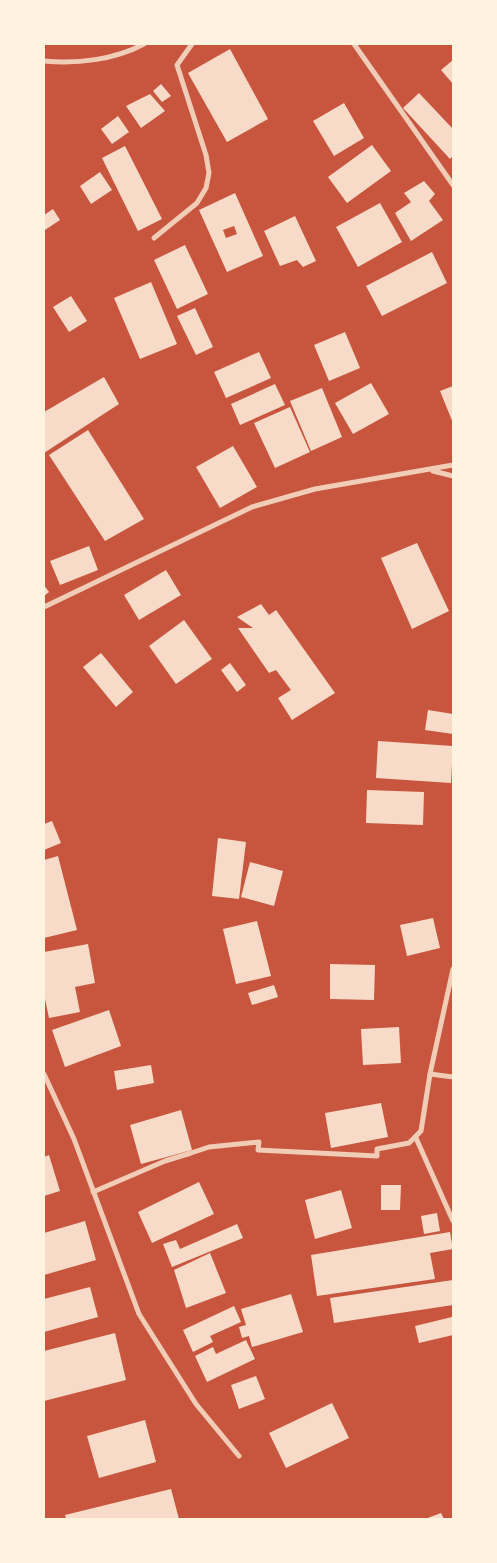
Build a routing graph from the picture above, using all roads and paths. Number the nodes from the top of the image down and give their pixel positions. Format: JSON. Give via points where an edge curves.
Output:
{"nodes":[{"id":1,"x":144,"y":44,"type":"edge"},
{"id":2,"x":192,"y":44,"type":"edge"},
{"id":3,"x":354,"y":44,"type":"edge"},
{"id":4,"x":44,"y":61,"type":"edge"},
{"id":5,"x":453,"y":184,"type":"edge"},
{"id":6,"x":154,"y":238,"type":"dead end"},
{"id":7,"x":453,"y":465,"type":"edge"},
{"id":8,"x":427,"y":471,"type":"junction"},
{"id":9,"x":453,"y":476,"type":"edge"},
{"id":10,"x":44,"y":607,"type":"edge"},
{"id":11,"x":453,"y":969,"type":"edge"},
{"id":12,"x":44,"y":1074,"type":"edge"},
{"id":13,"x":430,"y":1074,"type":"junction"},
{"id":14,"x":453,"y":1077,"type":"edge"},
{"id":15,"x":416,"y":1138,"type":"junction"},
{"id":16,"x":93,"y":1192,"type":"junction"},
{"id":17,"x":453,"y":1222,"type":"edge"},
{"id":18,"x":238,"y":1456,"type":"dead end"}],
"edges":[{"from":1,"to":4,"type":"street","via":[[130,52],[97,59]]},
{"from":2,"to":6,"type":"street","via":[[177,65],[209,173],[206,188],[197,203]]},
{"from":3,"to":5,"type":"street"},
{"from":7,"to":8,"type":"street"},
{"from":8,"to":9,"type":"street"},
{"from":8,"to":10,"type":"street","via":[[379,476],[315,489],[252,507]]},
{"from":11,"to":13,"type":"street"},
{"from":12,"to":16,"type":"street","via":[[74,1139]]},
{"from":13,"to":14,"type":"street"},
{"from":13,"to":15,"type":"street","via":[[424,1122]]},
{"from":15,"to":16,"type":"street","via":[[400,1146],[377,1149],[377,1156],[258,1150],[258,1142],[209,1147],[165,1161]]},
{"from":15,"to":17,"type":"street"},
{"from":16,"to":18,"type":"street","via":[[140,1314],[196,1404]]}]}
